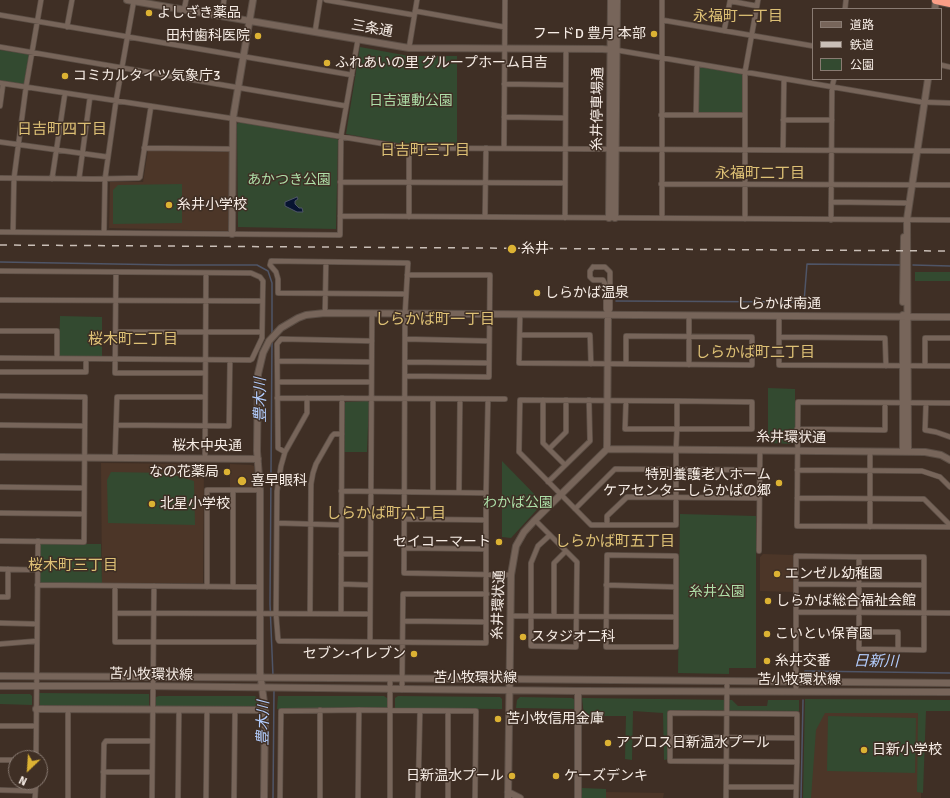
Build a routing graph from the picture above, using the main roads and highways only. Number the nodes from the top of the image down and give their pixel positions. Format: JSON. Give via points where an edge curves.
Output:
{"nodes":[{"id":1,"x":938,"y":2,"type":"edge"},
{"id":2,"x":950,"y":3,"type":"edge"}],
"edges":[{"from":1,"to":2,"type":"highway"}]}
